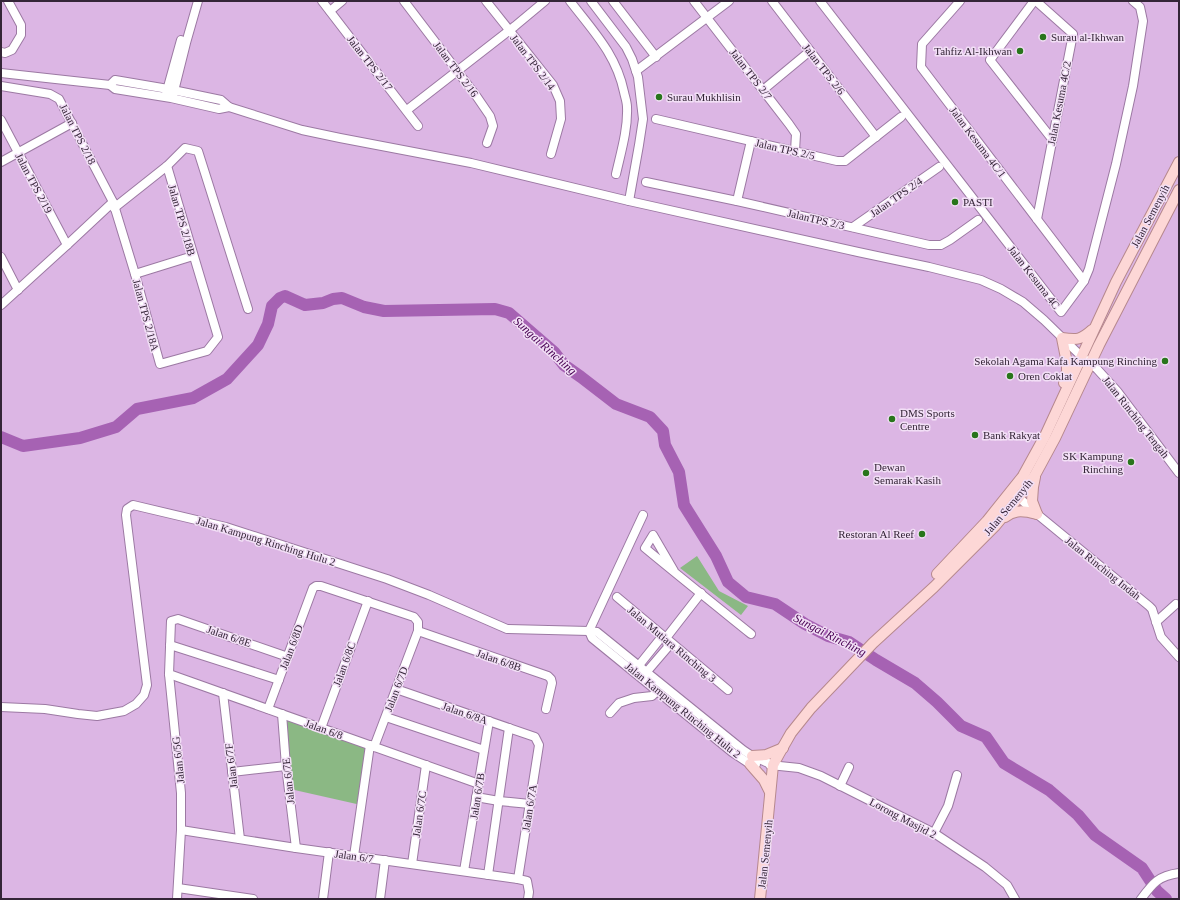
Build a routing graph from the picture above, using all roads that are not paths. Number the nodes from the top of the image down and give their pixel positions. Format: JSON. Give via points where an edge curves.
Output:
{"nodes":[{"id":1,"x":8,"y":1,"type":"edge"},
{"id":2,"x":193,"y":1,"type":"edge"},
{"id":3,"x":198,"y":1,"type":"edge"},
{"id":4,"x":322,"y":1,"type":"edge"},
{"id":5,"x":342,"y":1,"type":"edge"},
{"id":6,"x":404,"y":1,"type":"edge"},
{"id":7,"x":486,"y":1,"type":"edge"},
{"id":8,"x":545,"y":1,"type":"edge"},
{"id":9,"x":570,"y":1,"type":"edge"},
{"id":10,"x":591,"y":1,"type":"edge"},
{"id":11,"x":613,"y":1,"type":"edge"},
{"id":12,"x":694,"y":1,"type":"edge"},
{"id":13,"x":729,"y":1,"type":"edge"},
{"id":14,"x":772,"y":1,"type":"edge"},
{"id":15,"x":820,"y":1,"type":"edge"},
{"id":16,"x":960,"y":1,"type":"edge"},
{"id":17,"x":1035,"y":1,"type":"edge"},
{"id":18,"x":1133,"y":1,"type":"edge"},
{"id":19,"x":330,"y":11,"type":"junction"},
{"id":20,"x":707,"y":18,"type":"junction"},
{"id":21,"x":509,"y":31,"type":"junction"},
{"id":22,"x":810,"y":51,"type":"junction"},
{"id":23,"x":1,"y":52,"type":"edge"},
{"id":24,"x":656,"y":57,"type":"junction"},
{"id":25,"x":457,"y":71,"type":"junction"},
{"id":26,"x":636,"y":71,"type":"junction"},
{"id":27,"x":1,"y":73,"type":"edge"},
{"id":28,"x":1,"y":86,"type":"edge"},
{"id":29,"x":763,"y":90,"type":"junction"},
{"id":30,"x":170,"y":93,"type":"junction"},
{"id":31,"x":406,"y":110,"type":"junction"},
{"id":32,"x":901,"y":117,"type":"dead end"},
{"id":33,"x":656,"y":119,"type":"dead end"},
{"id":34,"x":1,"y":120,"type":"edge"},
{"id":35,"x":72,"y":123,"type":"junction"},
{"id":36,"x":418,"y":126,"type":"dead end"},
{"id":37,"x":876,"y":137,"type":"junction"},
{"id":38,"x":1052,"y":139,"type":"junction"},
{"id":39,"x":751,"y":140,"type":"junction"},
{"id":40,"x":487,"y":143,"type":"dead end"},
{"id":41,"x":795,"y":151,"type":"junction"},
{"id":42,"x":18,"y":153,"type":"junction"},
{"id":43,"x":551,"y":154,"type":"dead end"},
{"id":44,"x":1,"y":162,"type":"edge"},
{"id":45,"x":1179,"y":162,"type":"edge"},
{"id":46,"x":167,"y":166,"type":"junction"},
{"id":47,"x":939,"y":167,"type":"dead end"},
{"id":48,"x":616,"y":174,"type":"dead end"},
{"id":49,"x":646,"y":182,"type":"dead end"},
{"id":50,"x":1179,"y":190,"type":"edge"},
{"id":51,"x":629,"y":201,"type":"junction"},
{"id":52,"x":737,"y":201,"type":"junction"},
{"id":53,"x":114,"y":205,"type":"junction"},
{"id":54,"x":1037,"y":219,"type":"junction"},
{"id":55,"x":978,"y":220,"type":"dead end"},
{"id":56,"x":853,"y":227,"type":"junction"},
{"id":57,"x":67,"y":245,"type":"junction"},
{"id":58,"x":193,"y":256,"type":"junction"},
{"id":59,"x":1,"y":257,"type":"edge"},
{"id":60,"x":135,"y":274,"type":"junction"},
{"id":61,"x":1084,"y":281,"type":"junction"},
{"id":62,"x":18,"y":290,"type":"junction"},
{"id":63,"x":1,"y":305,"type":"edge"},
{"id":64,"x":248,"y":309,"type":"dead end"},
{"id":65,"x":1094,"y":328,"type":"junction"},
{"id":66,"x":218,"y":337,"type":"joint"},
{"id":67,"x":1062,"y":338,"type":"junction"},
{"id":68,"x":1081,"y":356,"type":"junction"},
{"id":69,"x":1090,"y":364,"type":"junction"},
{"id":70,"x":1058,"y":409,"type":"junction"},
{"id":71,"x":1179,"y":473,"type":"edge"},
{"id":72,"x":1036,"y":475,"type":"junction"},
{"id":73,"x":1016,"y":494,"type":"junction"},
{"id":74,"x":1037,"y":514,"type":"junction"},
{"id":75,"x":643,"y":515,"type":"dead end"},
{"id":76,"x":995,"y":526,"type":"junction"},
{"id":77,"x":674,"y":572,"type":"dead end"},
{"id":78,"x":701,"y":593,"type":"junction"},
{"id":79,"x":617,"y":597,"type":"dead end"},
{"id":80,"x":368,"y":601,"type":"junction"},
{"id":81,"x":1176,"y":604,"type":"dead end"},
{"id":82,"x":898,"y":620,"type":"junction"},
{"id":83,"x":170,"y":621,"type":"joint"},
{"id":84,"x":1156,"y":622,"type":"junction"},
{"id":85,"x":418,"y":631,"type":"junction"},
{"id":86,"x":589,"y":631,"type":"junction"},
{"id":87,"x":751,"y":634,"type":"dead end"},
{"id":88,"x":666,"y":638,"type":"junction"},
{"id":89,"x":170,"y":644,"type":"junction"},
{"id":90,"x":288,"y":657,"type":"junction"},
{"id":91,"x":1179,"y":657,"type":"edge"},
{"id":92,"x":636,"y":668,"type":"junction"},
{"id":93,"x":169,"y":674,"type":"junction"},
{"id":94,"x":644,"y":675,"type":"junction"},
{"id":95,"x":279,"y":680,"type":"junction"},
{"id":96,"x":396,"y":689,"type":"junction"},
{"id":97,"x":728,"y":690,"type":"dead end"},
{"id":98,"x":657,"y":691,"type":"junction"},
{"id":99,"x":223,"y":693,"type":"junction"},
{"id":100,"x":1,"y":707,"type":"edge"},
{"id":101,"x":268,"y":709,"type":"junction"},
{"id":102,"x":546,"y":709,"type":"dead end"},
{"id":103,"x":610,"y":712,"type":"dead end"},
{"id":104,"x":282,"y":714,"type":"junction"},
{"id":105,"x":386,"y":717,"type":"junction"},
{"id":106,"x":489,"y":722,"type":"junction"},
{"id":107,"x":321,"y":728,"type":"junction"},
{"id":108,"x":509,"y":728,"type":"junction"},
{"id":109,"x":791,"y":733,"type":"junction"},
{"id":110,"x":535,"y":737,"type":"joint"},
{"id":111,"x":372,"y":746,"type":"junction"},
{"id":112,"x":783,"y":748,"type":"junction"},
{"id":113,"x":484,"y":750,"type":"junction"},
{"id":114,"x":751,"y":760,"type":"junction"},
{"id":115,"x":426,"y":765,"type":"junction"},
{"id":116,"x":776,"y":765,"type":"junction"},
{"id":117,"x":286,"y":766,"type":"junction"},
{"id":118,"x":849,"y":767,"type":"dead end"},
{"id":119,"x":232,"y":772,"type":"junction"},
{"id":120,"x":956,"y":775,"type":"dead end"},
{"id":121,"x":478,"y":784,"type":"junction"},
{"id":122,"x":840,"y":786,"type":"junction"},
{"id":123,"x":770,"y":792,"type":"junction"},
{"id":124,"x":476,"y":797,"type":"junction"},
{"id":125,"x":499,"y":801,"type":"junction"},
{"id":126,"x":530,"y":804,"type":"junction"},
{"id":127,"x":769,"y":810,"type":"junction"},
{"id":128,"x":181,"y":830,"type":"junction"},
{"id":129,"x":934,"y":833,"type":"junction"},
{"id":130,"x":240,"y":839,"type":"junction"},
{"id":131,"x":296,"y":848,"type":"junction"},
{"id":132,"x":329,"y":852,"type":"junction"},
{"id":133,"x":354,"y":856,"type":"junction"},
{"id":134,"x":385,"y":860,"type":"junction"},
{"id":135,"x":412,"y":864,"type":"junction"},
{"id":136,"x":464,"y":871,"type":"junction"},
{"id":137,"x":1179,"y":873,"type":"edge"},
{"id":138,"x":488,"y":875,"type":"junction"},
{"id":139,"x":518,"y":879,"type":"junction"},
{"id":140,"x":178,"y":888,"type":"junction"},
{"id":141,"x":177,"y":899,"type":"edge"},
{"id":142,"x":253,"y":899,"type":"edge"},
{"id":143,"x":323,"y":899,"type":"edge"},
{"id":144,"x":380,"y":899,"type":"edge"},
{"id":145,"x":528,"y":899,"type":"edge"},
{"id":146,"x":760,"y":899,"type":"edge"},
{"id":147,"x":1015,"y":899,"type":"edge"},
{"id":148,"x":1141,"y":899,"type":"edge"}],
"edges":[{"from":1,"to":23,"type":"street","via":[[21,25],[21,35],[12,50]]},
{"from":2,"to":30,"type":"street","via":[[180,42]]},
{"from":3,"to":30,"type":"street"},
{"from":4,"to":19,"type":"street","name":"Jalan TPS 2/17"},
{"from":5,"to":19,"type":"street"},
{"from":6,"to":25,"type":"street","name":"Jalan TPS 2/16"},
{"from":7,"to":21,"type":"street","name":"Jalan TPS 2/14"},
{"from":8,"to":21,"type":"street"},
{"from":9,"to":48,"type":"street","via":[[608,49],[622,82],[627,106],[626,127]]},
{"from":10,"to":26,"type":"street","via":[[626,47]]},
{"from":11,"to":24,"type":"street"},
{"from":12,"to":20,"type":"street","name":"Jalan TPS 2/7"},
{"from":13,"to":20,"type":"street"},
{"from":14,"to":22,"type":"street","name":"Jalan TPS 2/6"},
{"from":15,"to":61,"type":"street","name":"Jalan Kesuma 4C","via":[[1061,312]]},
{"from":16,"to":54,"type":"street","name":"Jalan Kesuma 4C/1","via":[[922,44],[921,67]]},
{"from":17,"to":38,"type":"street","name":"Jalan Kesuma 4C/2","via":[[1072,34]]},
{"from":17,"to":38,"type":"street","via":[[990,60]]},
{"from":18,"to":61,"type":"street","name":"Jalan Kesuma 4C","via":[[1140,8],[1144,21],[1133,86],[1116,164]]},
{"from":19,"to":31,"type":"street","name":"Jalan TPS 2/17"},
{"from":20,"to":24,"type":"street"},
{"from":20,"to":29,"type":"street","name":"Jalan TPS 2/7"},
{"from":21,"to":25,"type":"street"},
{"from":21,"to":43,"type":"street","name":"Jalan TPS 2/14","via":[[553,86],[560,101],[560,119]]},
{"from":22,"to":29,"type":"street"},
{"from":22,"to":37,"type":"street","name":"Jalan TPS 2/6"},
{"from":24,"to":26,"type":"street"},
{"from":25,"to":31,"type":"street"},
{"from":25,"to":40,"type":"street","name":"Jalan TPS 2/16","via":[[490,116],[493,126]]},
{"from":26,"to":51,"type":"street","via":[[643,119]]},
{"from":27,"to":30,"type":"street","name":"Jalan Rinching Tengah","via":[[110,85],[115,80],[128,87]]},
{"from":28,"to":35,"type":"street","name":"Jalan TPS 2/18","via":[[50,94],[59,99]]},
{"from":29,"to":41,"type":"street","name":"Jalan TPS 2/7","via":[[796,134]]},
{"from":30,"to":51,"type":"street","name":"Jalan Rinching Tengah","via":[[221,100],[229,107],[302,130],[471,163]]},
{"from":31,"to":36,"type":"street","name":"Jalan TPS 2/17"},
{"from":32,"to":37,"type":"street","name":"Jalan TPS 2/5"},
{"from":33,"to":39,"type":"street","name":"Jalan TPS 2/5"},
{"from":34,"to":42,"type":"street","name":"Jalan TPS 2/19"},
{"from":35,"to":42,"type":"street"},
{"from":35,"to":53,"type":"street","name":"Jalan TPS 2/18"},
{"from":37,"to":41,"type":"street","name":"Jalan TPS 2/5","via":[[845,162]]},
{"from":38,"to":54,"type":"street","name":"Jalan Kesuma 4C/2"},
{"from":39,"to":41,"type":"street","name":"Jalan TPS 2/5"},
{"from":39,"to":52,"type":"street"},
{"from":42,"to":44,"type":"street"},
{"from":42,"to":57,"type":"street","name":"Jalan TPS 2/19"},
{"from":45,"to":65,"type":"main road","name":"Jalan Semenyih"},
{"from":46,"to":53,"type":"street","name":"Jalan TPS 2/18B"},
{"from":46,"to":58,"type":"street","name":"Jalan TPS 2/18B"},
{"from":46,"to":64,"type":"street","via":[[185,148],[198,151]]},
{"from":47,"to":56,"type":"street","name":"Jalan TPS 2/4"},
{"from":49,"to":52,"type":"street","name":"JalanTPS 2/3"},
{"from":50,"to":69,"type":"main road","name":"Jalan Semenyih"},
{"from":51,"to":67,"type":"street","name":"Jalan Rinching Tengah","via":[[981,280],[1023,302]]},
{"from":52,"to":56,"type":"street","name":"JalanTPS 2/3"},
{"from":53,"to":57,"type":"street","name":"Jalan TPS 2/18B"},
{"from":53,"to":60,"type":"street","name":"Jalan TPS 2/18A"},
{"from":54,"to":61,"type":"street","name":"Jalan Kesuma 4C/1"},
{"from":55,"to":56,"type":"street","name":"JalanTPS 2/3","via":[[942,245],[929,245]]},
{"from":57,"to":62,"type":"street","name":"Jalan TPS 2/18B"},
{"from":58,"to":60,"type":"street"},
{"from":58,"to":66,"type":"street","name":"Jalan TPS 2/18B"},
{"from":59,"to":62,"type":"street"},
{"from":60,"to":66,"type":"street","name":"Jalan TPS 2/18A","via":[[160,364],[207,351]]},
{"from":62,"to":63,"type":"street","name":"Jalan TPS 2/18B"},
{"from":65,"to":67,"type":"main road","via":[[1077,340]]},
{"from":65,"to":68,"type":"main road","name":"Jalan Semenyih"},
{"from":67,"to":68,"type":"street","name":"Jalan Rinching Tengah"},
{"from":67,"to":70,"type":"main road","via":[[1067,371]]},
{"from":68,"to":69,"type":"street","name":"Jalan Rinching Tengah"},
{"from":68,"to":70,"type":"main road","name":"Jalan Semenyih"},
{"from":69,"to":71,"type":"street","name":"Jalan Rinching Tengah","via":[[1117,391]]},
{"from":69,"to":72,"type":"main road","name":"Jalan Semenyih"},
{"from":70,"to":73,"type":"main road","name":"Jalan Semenyih"},
{"from":72,"to":73,"type":"main road","name":"Jalan Semenyih"},
{"from":72,"to":74,"type":"main road","via":[[1032,501]]},
{"from":73,"to":74,"type":"street","name":"Jalan Rinching Indah"},
{"from":73,"to":76,"type":"main road","name":"Jalan Semenyih"},
{"from":73,"to":82,"type":"main road","name":"Jalan Semenyih","via":[[1001,505]]},
{"from":74,"to":76,"type":"main road","via":[[1025,511],[1010,513]]},
{"from":74,"to":84,"type":"street","name":"Jalan Rinching Indah","via":[[1149,606]]},
{"from":75,"to":86,"type":"street"},
{"from":76,"to":82,"type":"main road","name":"Jalan Semenyih"},
{"from":77,"to":78,"type":"street"},
{"from":78,"to":87,"type":"street"},
{"from":78,"to":88,"type":"street"},
{"from":79,"to":88,"type":"street","name":"Jalan Mutiara Rinching 3"},
{"from":80,"to":85,"type":"street","via":[[414,617],[418,622]]},
{"from":80,"to":90,"type":"street","name":"Jalan 6/8D","via":[[316,586]]},
{"from":80,"to":107,"type":"street","name":"Jalan 6/8C"},
{"from":81,"to":84,"type":"street"},
{"from":82,"to":109,"type":"main road","name":"Jalan Semenyih","via":[[811,708]]},
{"from":83,"to":89,"type":"street","name":"Jalan 6/5G"},
{"from":83,"to":90,"type":"street","name":"Jalan 6/8E","via":[[178,619]]},
{"from":84,"to":91,"type":"street","name":"Jalan Rinching Indah","via":[[1161,637]]},
{"from":85,"to":96,"type":"street","name":"Jalan 6/7D"},
{"from":85,"to":102,"type":"street","name":"Jalan 6/8B","via":[[548,676],[552,683]]},
{"from":86,"to":92,"type":"street","name":"Jalan Kampung Rinching Hulu 2","via":[[592,638]]},
{"from":86,"to":100,"type":"street","name":"Jalan Kampung Rinching Hulu 2","via":[[507,629],[387,578],[226,527],[133,505],[127,509],[126,515],[147,685],[144,696],[124,711],[97,716],[45,708]]},
{"from":88,"to":92,"type":"street","via":[[660,640]]},
{"from":88,"to":94,"type":"street","via":[[668,647]]},
{"from":88,"to":97,"type":"street","name":"Jalan Mutiara Rinching 3"},
{"from":89,"to":93,"type":"street","name":"Jalan 6/5G"},
{"from":89,"to":95,"type":"street"},
{"from":90,"to":95,"type":"street","name":"Jalan 6/8D"},
{"from":92,"to":94,"type":"street","name":"Jalan Kampung Rinching Hulu 2"},
{"from":93,"to":99,"type":"street","name":"Jalan 6/8"},
{"from":93,"to":128,"type":"street","name":"Jalan 6/5G","via":[[181,793]]},
{"from":94,"to":98,"type":"street","name":"Jalan Kampung Rinching Hulu 2"},
{"from":94,"to":114,"type":"street","name":"Jalan Kampung Rinching Hulu 2","via":[[743,750]]},
{"from":95,"to":101,"type":"street","name":"Jalan 6/8D"},
{"from":96,"to":105,"type":"street","name":"Jalan 6/7D"},
{"from":96,"to":106,"type":"street","name":"Jalan 6/8A"},
{"from":98,"to":103,"type":"street","via":[[652,696],[619,703]]},
{"from":98,"to":114,"type":"street","name":"Jalan Kampung Rinching Hulu 2","via":[[732,752]]},
{"from":99,"to":101,"type":"street","name":"Jalan 6/8"},
{"from":99,"to":119,"type":"street","name":"Jalan 6/7F"},
{"from":101,"to":104,"type":"street","name":"Jalan 6/8"},
{"from":104,"to":107,"type":"street","name":"Jalan 6/8"},
{"from":104,"to":117,"type":"street","name":"Jalan 6/7E"},
{"from":105,"to":111,"type":"street","name":"Jalan 6/7D"},
{"from":105,"to":113,"type":"street"},
{"from":106,"to":108,"type":"street","name":"Jalan 6/8A"},
{"from":106,"to":113,"type":"street","name":"Jalan 6/7B"},
{"from":107,"to":111,"type":"street","name":"Jalan 6/8"},
{"from":108,"to":110,"type":"street","name":"Jalan 6/8A"},
{"from":108,"to":125,"type":"street"},
{"from":109,"to":112,"type":"main road","name":"Jalan Semenyih"},
{"from":109,"to":116,"type":"main road","name":"Jalan Semenyih"},
{"from":110,"to":126,"type":"street","name":"Jalan 6/7A","via":[[539,745]]},
{"from":111,"to":115,"type":"street","name":"Jalan 6/8"},
{"from":111,"to":133,"type":"street","name":"Jalan 6/7D"},
{"from":112,"to":114,"type":"main road"},
{"from":112,"to":116,"type":"main road","name":"Jalan Semenyih"},
{"from":113,"to":121,"type":"street","name":"Jalan 6/7B"},
{"from":114,"to":116,"type":"street","name":"Jalan Kampung Rinching Hulu 2"},
{"from":114,"to":123,"type":"main road"},
{"from":115,"to":121,"type":"street","name":"Jalan 6/8"},
{"from":115,"to":135,"type":"street","name":"Jalan 6/7C"},
{"from":116,"to":122,"type":"street","name":"Lorong Masjid 2","via":[[799,768]]},
{"from":116,"to":123,"type":"main road","name":"Jalan Semenyih"},
{"from":116,"to":127,"type":"main road","name":"Jalan Semenyih"},
{"from":117,"to":119,"type":"street"},
{"from":117,"to":131,"type":"street","name":"Jalan 6/7E"},
{"from":118,"to":122,"type":"street"},
{"from":119,"to":130,"type":"street","name":"Jalan 6/7F"},
{"from":120,"to":129,"type":"street","via":[[948,806]]},
{"from":121,"to":124,"type":"street","name":"Jalan 6/7B"},
{"from":122,"to":129,"type":"street","name":"Lorong Masjid 2"},
{"from":123,"to":127,"type":"main road","name":"Jalan Semenyih"},
{"from":124,"to":125,"type":"street"},
{"from":124,"to":136,"type":"street","name":"Jalan 6/7B"},
{"from":125,"to":126,"type":"street"},
{"from":125,"to":138,"type":"street"},
{"from":126,"to":139,"type":"street","name":"Jalan 6/7A"},
{"from":127,"to":146,"type":"main road","name":"Jalan Semenyih"},
{"from":128,"to":130,"type":"street","name":"Jalan 6/7"},
{"from":128,"to":140,"type":"street","name":"Jalan 6/5G"},
{"from":129,"to":147,"type":"street","name":"Lorong Masjid 2","via":[[985,867],[1007,885]]},
{"from":130,"to":131,"type":"street","name":"Jalan 6/7"},
{"from":131,"to":132,"type":"street","name":"Jalan 6/7"},
{"from":132,"to":133,"type":"street","name":"Jalan 6/7"},
{"from":132,"to":143,"type":"street"},
{"from":133,"to":134,"type":"street","name":"Jalan 6/7"},
{"from":134,"to":135,"type":"street","name":"Jalan 6/7"},
{"from":134,"to":144,"type":"street"},
{"from":135,"to":136,"type":"street","name":"Jalan 6/7"},
{"from":136,"to":138,"type":"street","name":"Jalan 6/7"},
{"from":137,"to":148,"type":"street","via":[[1159,879]]},
{"from":138,"to":139,"type":"street","name":"Jalan 6/7"},
{"from":139,"to":145,"type":"street","name":"Jalan 6/7","via":[[527,881]]},
{"from":140,"to":141,"type":"street","name":"Jalan 6/5G"},
{"from":140,"to":142,"type":"street"}]}
